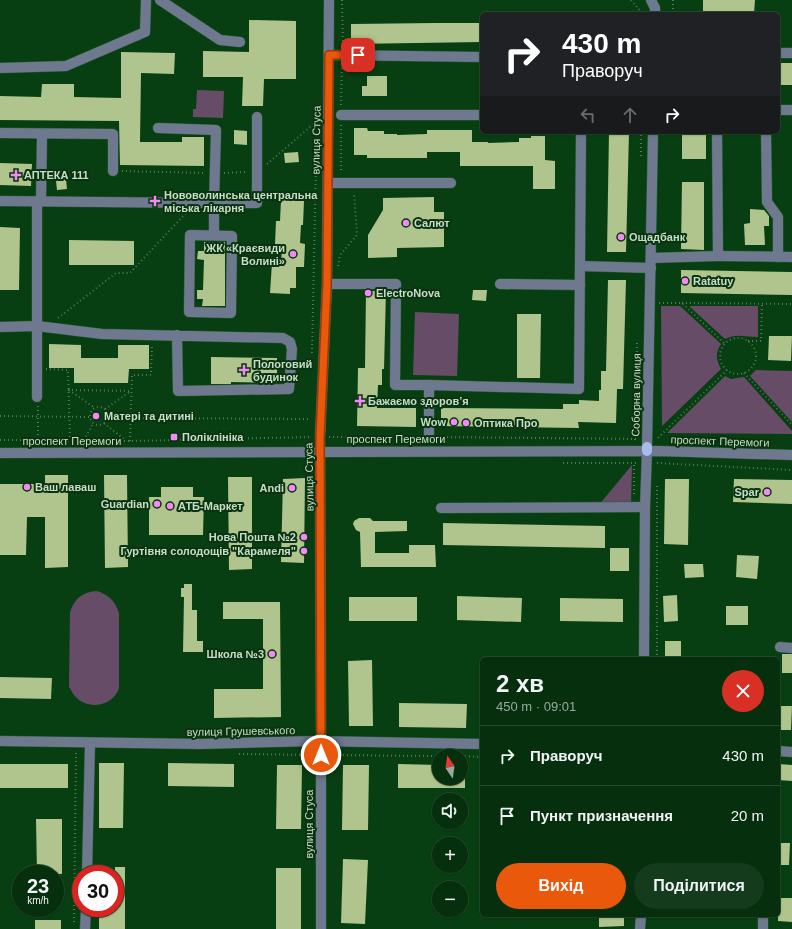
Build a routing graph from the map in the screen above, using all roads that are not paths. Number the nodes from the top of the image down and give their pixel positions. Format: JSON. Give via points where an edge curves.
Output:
{"nodes":[{"id":1,"x":146,"y":0,"type":"edge"},
{"id":2,"x":160,"y":0,"type":"edge"},
{"id":3,"x":329,"y":0,"type":"edge"},
{"id":4,"x":651,"y":0,"type":"edge"},
{"id":5,"x":655,"y":12,"type":"edge"},
{"id":6,"x":240,"y":42,"type":"dead end"},
{"id":7,"x":780,"y":53,"type":"edge"},
{"id":8,"x":792,"y":53,"type":"edge"},
{"id":9,"x":329,"y":55,"type":"junction"},
{"id":10,"x":480,"y":57,"type":"edge"},
{"id":11,"x":0,"y":68,"type":"edge"},
{"id":12,"x":780,"y":110,"type":"edge"},
{"id":13,"x":792,"y":110,"type":"edge"},
{"id":14,"x":341,"y":115,"type":"road end"},
{"id":15,"x":480,"y":115,"type":"edge"},
{"id":16,"x":257,"y":117,"type":"dead end"},
{"id":17,"x":158,"y":128,"type":"dead end"},
{"id":18,"x":0,"y":133,"type":"edge"},
{"id":19,"x":42,"y":134,"type":"junction"},
{"id":20,"x":581,"y":134,"type":"edge"},
{"id":21,"x":653,"y":134,"type":"edge"},
{"id":22,"x":717,"y":134,"type":"edge"},
{"id":23,"x":766,"y":134,"type":"edge"},
{"id":24,"x":113,"y":171,"type":"road end"},
{"id":25,"x":328,"y":183,"type":"junction"},
{"id":26,"x":451,"y":183,"type":"dead end"},
{"id":27,"x":0,"y":201,"type":"edge"},
{"id":28,"x":39,"y":201,"type":"junction"},
{"id":29,"x":214,"y":203,"type":"junction"},
{"id":30,"x":214,"y":236,"type":"junction"},
{"id":31,"x":718,"y":256,"type":"junction"},
{"id":32,"x":778,"y":257,"type":"junction"},
{"id":33,"x":792,"y":257,"type":"edge"},
{"id":34,"x":651,"y":263,"type":"junction"},
{"id":35,"x":580,"y":266,"type":"junction"},
{"id":36,"x":331,"y":284,"type":"junction"},
{"id":37,"x":500,"y":284,"type":"dead end"},
{"id":38,"x":580,"y":285,"type":"junction"},
{"id":39,"x":0,"y":326,"type":"edge"},
{"id":40,"x":41,"y":326,"type":"junction"},
{"id":41,"x":176,"y":335,"type":"junction"},
{"id":42,"x":429,"y":385,"type":"junction"},
{"id":43,"x":37,"y":398,"type":"road end"},
{"id":44,"x":429,"y":437,"type":"dead end"},
{"id":45,"x":647,"y":449,"type":"junction"},
{"id":46,"x":325,"y":451,"type":"junction"},
{"id":47,"x":0,"y":453,"type":"edge"},
{"id":48,"x":792,"y":455,"type":"edge"},
{"id":49,"x":645,"y":507,"type":"junction"},
{"id":50,"x":441,"y":508,"type":"dead end"},
{"id":51,"x":780,"y":647,"type":"dead end"},
{"id":52,"x":792,"y":648,"type":"edge"},
{"id":53,"x":644,"y":657,"type":"edge"},
{"id":54,"x":0,"y":740,"type":"edge"},
{"id":55,"x":321,"y":741,"type":"junction"},
{"id":56,"x":90,"y":743,"type":"junction"},
{"id":57,"x":480,"y":744,"type":"edge"},
{"id":58,"x":780,"y":751,"type":"edge"},
{"id":59,"x":792,"y":752,"type":"edge"},
{"id":60,"x":87,"y":865,"type":"edge"},
{"id":61,"x":86,"y":917,"type":"edge"},
{"id":62,"x":641,"y":917,"type":"edge"},
{"id":63,"x":763,"y":917,"type":"edge"},
{"id":64,"x":85,"y":929,"type":"edge"},
{"id":65,"x":321,"y":929,"type":"edge"},
{"id":66,"x":640,"y":929,"type":"edge"},
{"id":67,"x":763,"y":929,"type":"edge"}],
"edges":[{"from":1,"to":11,"type":"street","via":[[145,32],[66,66]]},
{"from":2,"to":6,"type":"street","via":[[220,40]]},
{"from":3,"to":9,"type":"street","name":"вулиця Стуса"},
{"from":4,"to":5,"type":"street"},
{"from":7,"to":8,"type":"street"},
{"from":9,"to":10,"type":"street"},
{"from":9,"to":25,"type":"street","name":"вулиця Стуса"},
{"from":12,"to":13,"type":"street"},
{"from":14,"to":15,"type":"street"},
{"from":16,"to":29,"type":"street","via":[[257,202]]},
{"from":17,"to":29,"type":"street","via":[[216,130]]},
{"from":18,"to":19,"type":"street"},
{"from":19,"to":24,"type":"street","via":[[113,134]]},
{"from":19,"to":28,"type":"street"},
{"from":20,"to":35,"type":"street"},
{"from":21,"to":34,"type":"street","name":"Соборна вулиця"},
{"from":22,"to":31,"type":"street"},
{"from":23,"to":32,"type":"street","via":[[766,202],[778,217]]},
{"from":25,"to":26,"type":"street"},
{"from":25,"to":36,"type":"street","name":"вулиця Стуса"},
{"from":27,"to":28,"type":"street"},
{"from":28,"to":29,"type":"street"},
{"from":28,"to":40,"type":"street"},
{"from":29,"to":30,"type":"street"},
{"from":30,"to":30,"type":"street","via":[[232,236],[231,313],[189,312],[190,235]]},
{"from":31,"to":32,"type":"street"},
{"from":31,"to":34,"type":"street"},
{"from":32,"to":33,"type":"street"},
{"from":34,"to":35,"type":"street"},
{"from":34,"to":45,"type":"street","name":"Соборна вулиця"},
{"from":35,"to":38,"type":"street"},
{"from":36,"to":42,"type":"street","via":[[396,284],[395,385]]},
{"from":36,"to":46,"type":"street","name":"вулиця Стуса","via":[[320,437]]},
{"from":37,"to":38,"type":"street"},
{"from":38,"to":42,"type":"street","via":[[580,389]]},
{"from":39,"to":40,"type":"street"},
{"from":40,"to":41,"type":"street","via":[[102,334]]},
{"from":40,"to":43,"type":"street"},
{"from":41,"to":41,"type":"street","via":[[283,338],[290,342],[292,349],[289,388],[178,391]]},
{"from":42,"to":44,"type":"street"},
{"from":45,"to":46,"type":"street","name":"проспект Перемоги"},
{"from":45,"to":48,"type":"street","name":"проспект Перемоги"},
{"from":45,"to":49,"type":"street","name":"Соборна вулиця"},
{"from":46,"to":47,"type":"street","name":"проспект Перемоги"},
{"from":46,"to":55,"type":"street","name":"вулиця Стуса"},
{"from":49,"to":50,"type":"street"},
{"from":49,"to":53,"type":"street","name":"Соборна вулиця"},
{"from":51,"to":52,"type":"street"},
{"from":54,"to":56,"type":"street","name":"вулиця Грушевського"},
{"from":55,"to":56,"type":"street","name":"вулиця Грушевського"},
{"from":55,"to":57,"type":"street","name":"вулиця Грушевського"},
{"from":55,"to":65,"type":"street","name":"вулиця Стуса"},
{"from":56,"to":60,"type":"street"},
{"from":58,"to":59,"type":"street"},
{"from":61,"to":64,"type":"street"},
{"from":62,"to":66,"type":"street"},
{"from":63,"to":67,"type":"street"}]}
